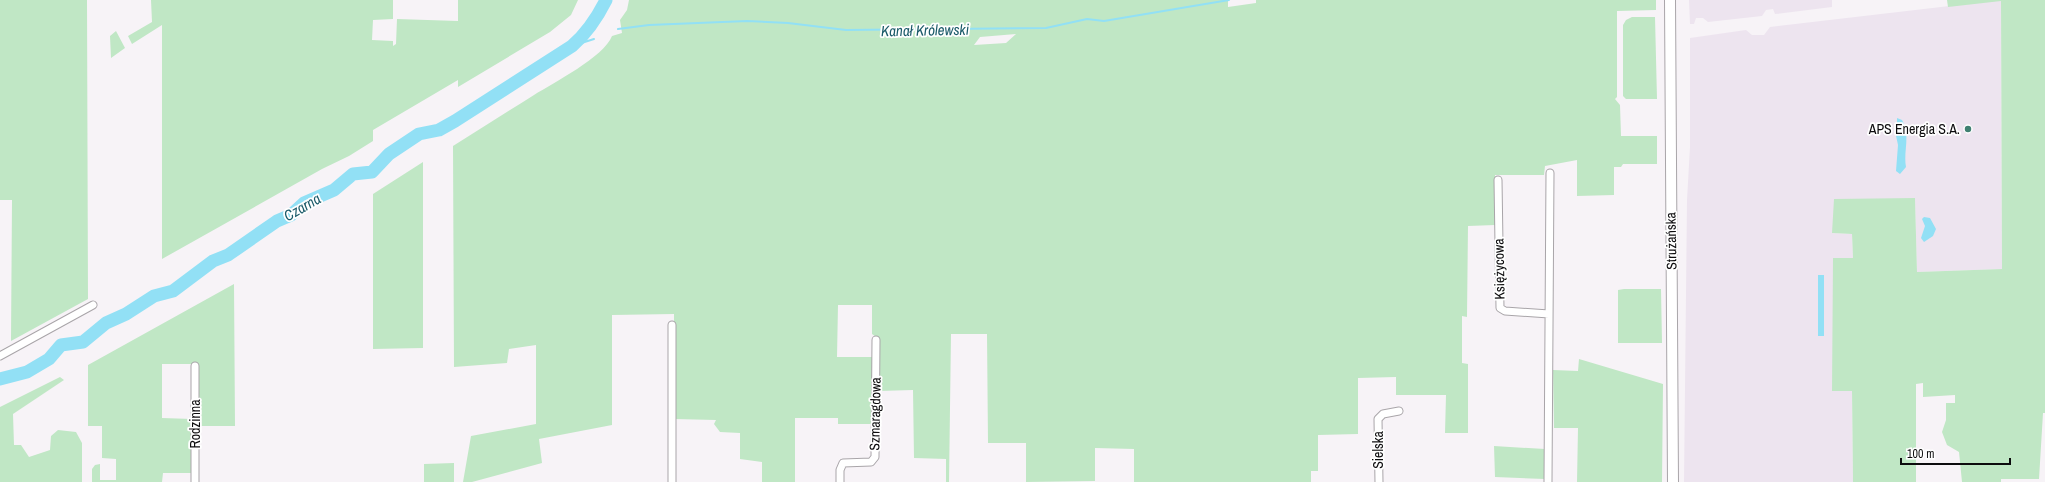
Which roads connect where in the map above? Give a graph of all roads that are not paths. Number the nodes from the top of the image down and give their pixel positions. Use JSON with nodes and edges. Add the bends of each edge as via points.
{"nodes":[{"id":1,"x":1670,"y":0,"type":"edge"},
{"id":2,"x":1550,"y":174,"type":"dead end"},
{"id":3,"x":1498,"y":180,"type":"dead end"},
{"id":4,"x":93,"y":305,"type":"dead end"},
{"id":5,"x":1549,"y":314,"type":"junction"},
{"id":6,"x":672,"y":325,"type":"dead end"},
{"id":7,"x":876,"y":340,"type":"dead end"},
{"id":8,"x":0,"y":356,"type":"edge"},
{"id":9,"x":195,"y":366,"type":"dead end"},
{"id":10,"x":1399,"y":411,"type":"dead end"},
{"id":11,"x":195,"y":482,"type":"edge"},
{"id":12,"x":672,"y":482,"type":"edge"},
{"id":13,"x":840,"y":482,"type":"edge"},
{"id":14,"x":1378,"y":482,"type":"edge"},
{"id":15,"x":1548,"y":482,"type":"edge"},
{"id":16,"x":1673,"y":482,"type":"edge"}],
"edges":[{"from":1,"to":16,"type":"main road","name":"Strużańska"},
{"from":2,"to":5,"type":"street"},
{"from":3,"to":5,"type":"street","name":"Księżycowa","via":[[1500,308],[1505,311]]},
{"from":4,"to":8,"type":"street"},
{"from":5,"to":15,"type":"street"},
{"from":6,"to":12,"type":"street"},
{"from":7,"to":13,"type":"street","name":"Szmaragdowa","via":[[875,457],[871,462],[843,463]]},
{"from":9,"to":11,"type":"street","name":"Rodzinna"},
{"from":10,"to":14,"type":"street","name":"Sielska","via":[[1383,414],[1378,419]]}]}
